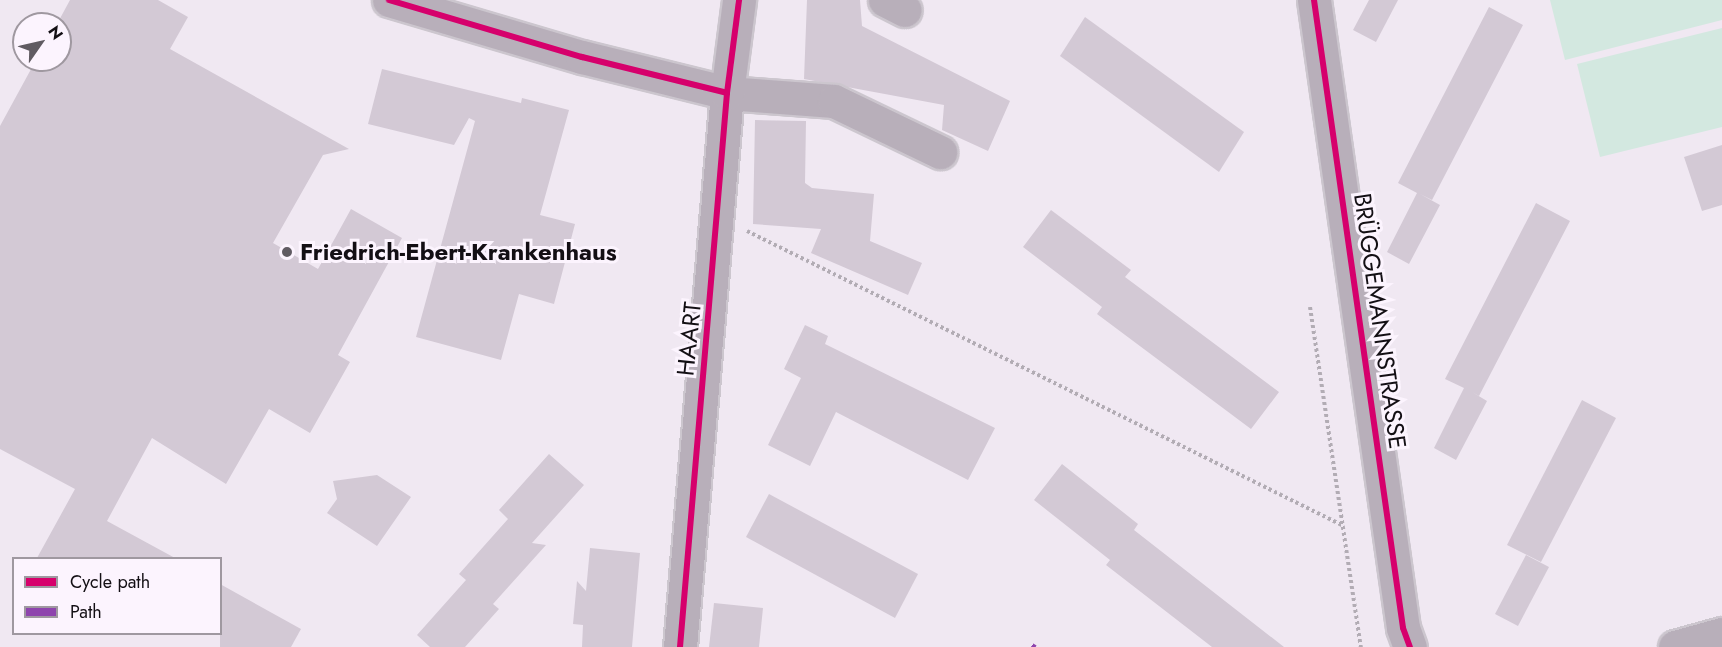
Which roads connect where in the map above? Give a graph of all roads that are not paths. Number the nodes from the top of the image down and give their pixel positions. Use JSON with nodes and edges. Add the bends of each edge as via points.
{"nodes":[{"id":1,"x":389,"y":0,"type":"edge"},
{"id":2,"x":740,"y":0,"type":"edge"},
{"id":3,"x":1314,"y":0,"type":"edge"},
{"id":4,"x":727,"y":93,"type":"junction"},
{"id":5,"x":940,"y":152,"type":"dead end"},
{"id":6,"x":680,"y":647,"type":"edge"},
{"id":7,"x":1410,"y":647,"type":"edge"}],
"edges":[{"from":1,"to":4,"type":"street","via":[[582,57]]},
{"from":2,"to":4,"type":"street","name":"HAART"},
{"from":3,"to":7,"type":"street","name":"BRÜGGEMANNSTRASSE","via":[[1403,628]]},
{"from":4,"to":5,"type":"street","via":[[834,101]]},
{"from":4,"to":6,"type":"street","name":"HAART"}]}
